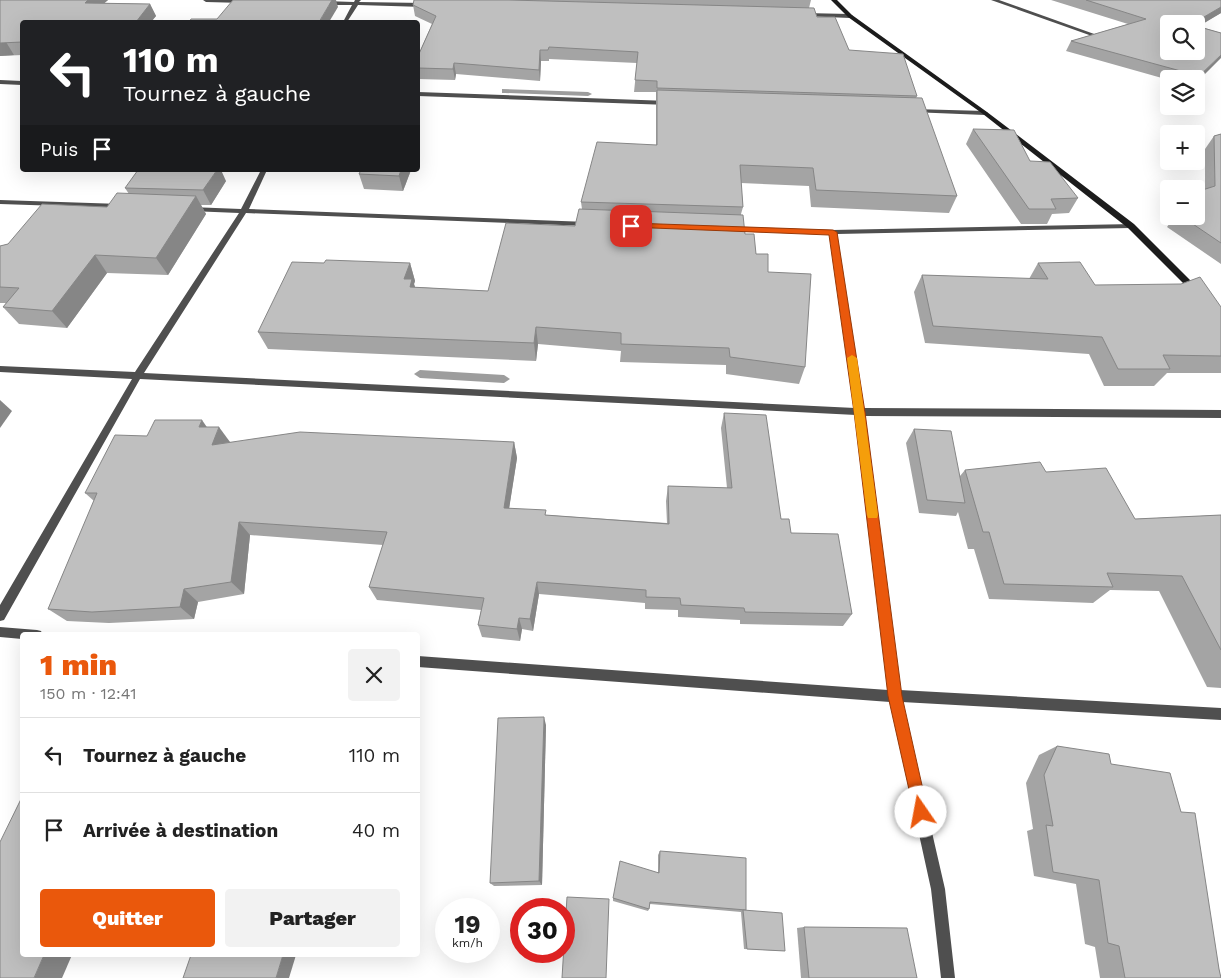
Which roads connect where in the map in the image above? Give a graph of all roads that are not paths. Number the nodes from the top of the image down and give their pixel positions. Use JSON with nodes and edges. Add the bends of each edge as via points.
{"nodes":[{"id":1,"x":206,"y":0,"type":"edge"},
{"id":2,"x":834,"y":0,"type":"edge"},
{"id":3,"x":994,"y":0,"type":"edge"},
{"id":4,"x":246,"y":1,"type":"edge"},
{"id":5,"x":316,"y":2,"type":"edge"},
{"id":6,"x":357,"y":2,"type":"edge"},
{"id":7,"x":435,"y":5,"type":"edge"},
{"id":8,"x":801,"y":15,"type":"edge"},
{"id":9,"x":850,"y":16,"type":"junction"},
{"id":10,"x":346,"y":20,"type":"edge"},
{"id":11,"x":1094,"y":35,"type":"edge"},
{"id":12,"x":0,"y":82,"type":"edge"},
{"id":13,"x":20,"y":83,"type":"edge"},
{"id":14,"x":420,"y":94,"type":"edge"},
{"id":15,"x":676,"y":104,"type":"edge"},
{"id":16,"x":905,"y":111,"type":"edge"},
{"id":17,"x":984,"y":113,"type":"junction"},
{"id":18,"x":263,"y":172,"type":"edge"},
{"id":19,"x":0,"y":202,"type":"edge"},
{"id":20,"x":127,"y":206,"type":"edge"},
{"id":21,"x":185,"y":209,"type":"edge"},
{"id":22,"x":244,"y":211,"type":"junction"},
{"id":23,"x":600,"y":224,"type":"edge"},
{"id":24,"x":1131,"y":226,"type":"junction"},
{"id":25,"x":728,"y":229,"type":"edge"},
{"id":26,"x":833,"y":232,"type":"junction"},
{"id":27,"x":1201,"y":296,"type":"edge"},
{"id":28,"x":0,"y":369,"type":"edge"},
{"id":29,"x":139,"y":374,"type":"junction"},
{"id":30,"x":860,"y":412,"type":"junction"},
{"id":31,"x":1221,"y":414,"type":"edge"},
{"id":32,"x":0,"y":616,"type":"edge"},
{"id":33,"x":0,"y":632,"type":"edge"},
{"id":34,"x":20,"y":634,"type":"edge"},
{"id":35,"x":420,"y":662,"type":"edge"},
{"id":36,"x":895,"y":696,"type":"junction"},
{"id":37,"x":1221,"y":714,"type":"edge"},
{"id":38,"x":948,"y":978,"type":"edge"}],
"edges":[{"from":1,"to":4,"type":"street"},
{"from":2,"to":9,"type":"main road"},
{"from":3,"to":11,"type":"street"},
{"from":5,"to":6,"type":"street"},
{"from":6,"to":7,"type":"street"},
{"from":6,"to":10,"type":"street"},
{"from":8,"to":9,"type":"street"},
{"from":9,"to":17,"type":"main road"},
{"from":12,"to":13,"type":"street"},
{"from":14,"to":15,"type":"street"},
{"from":16,"to":17,"type":"street"},
{"from":17,"to":24,"type":"main road"},
{"from":18,"to":22,"type":"street"},
{"from":19,"to":20,"type":"street"},
{"from":21,"to":22,"type":"street"},
{"from":22,"to":23,"type":"street"},
{"from":22,"to":29,"type":"street"},
{"from":24,"to":26,"type":"street"},
{"from":24,"to":27,"type":"main road"},
{"from":25,"to":26,"type":"street"},
{"from":26,"to":30,"type":"street"},
{"from":28,"to":29,"type":"street"},
{"from":29,"to":30,"type":"street"},
{"from":29,"to":32,"type":"street"},
{"from":30,"to":31,"type":"street"},
{"from":30,"to":36,"type":"street"},
{"from":33,"to":34,"type":"street"},
{"from":35,"to":36,"type":"street"},
{"from":36,"to":37,"type":"street"},
{"from":36,"to":38,"type":"street","via":[[938,889]]}]}
